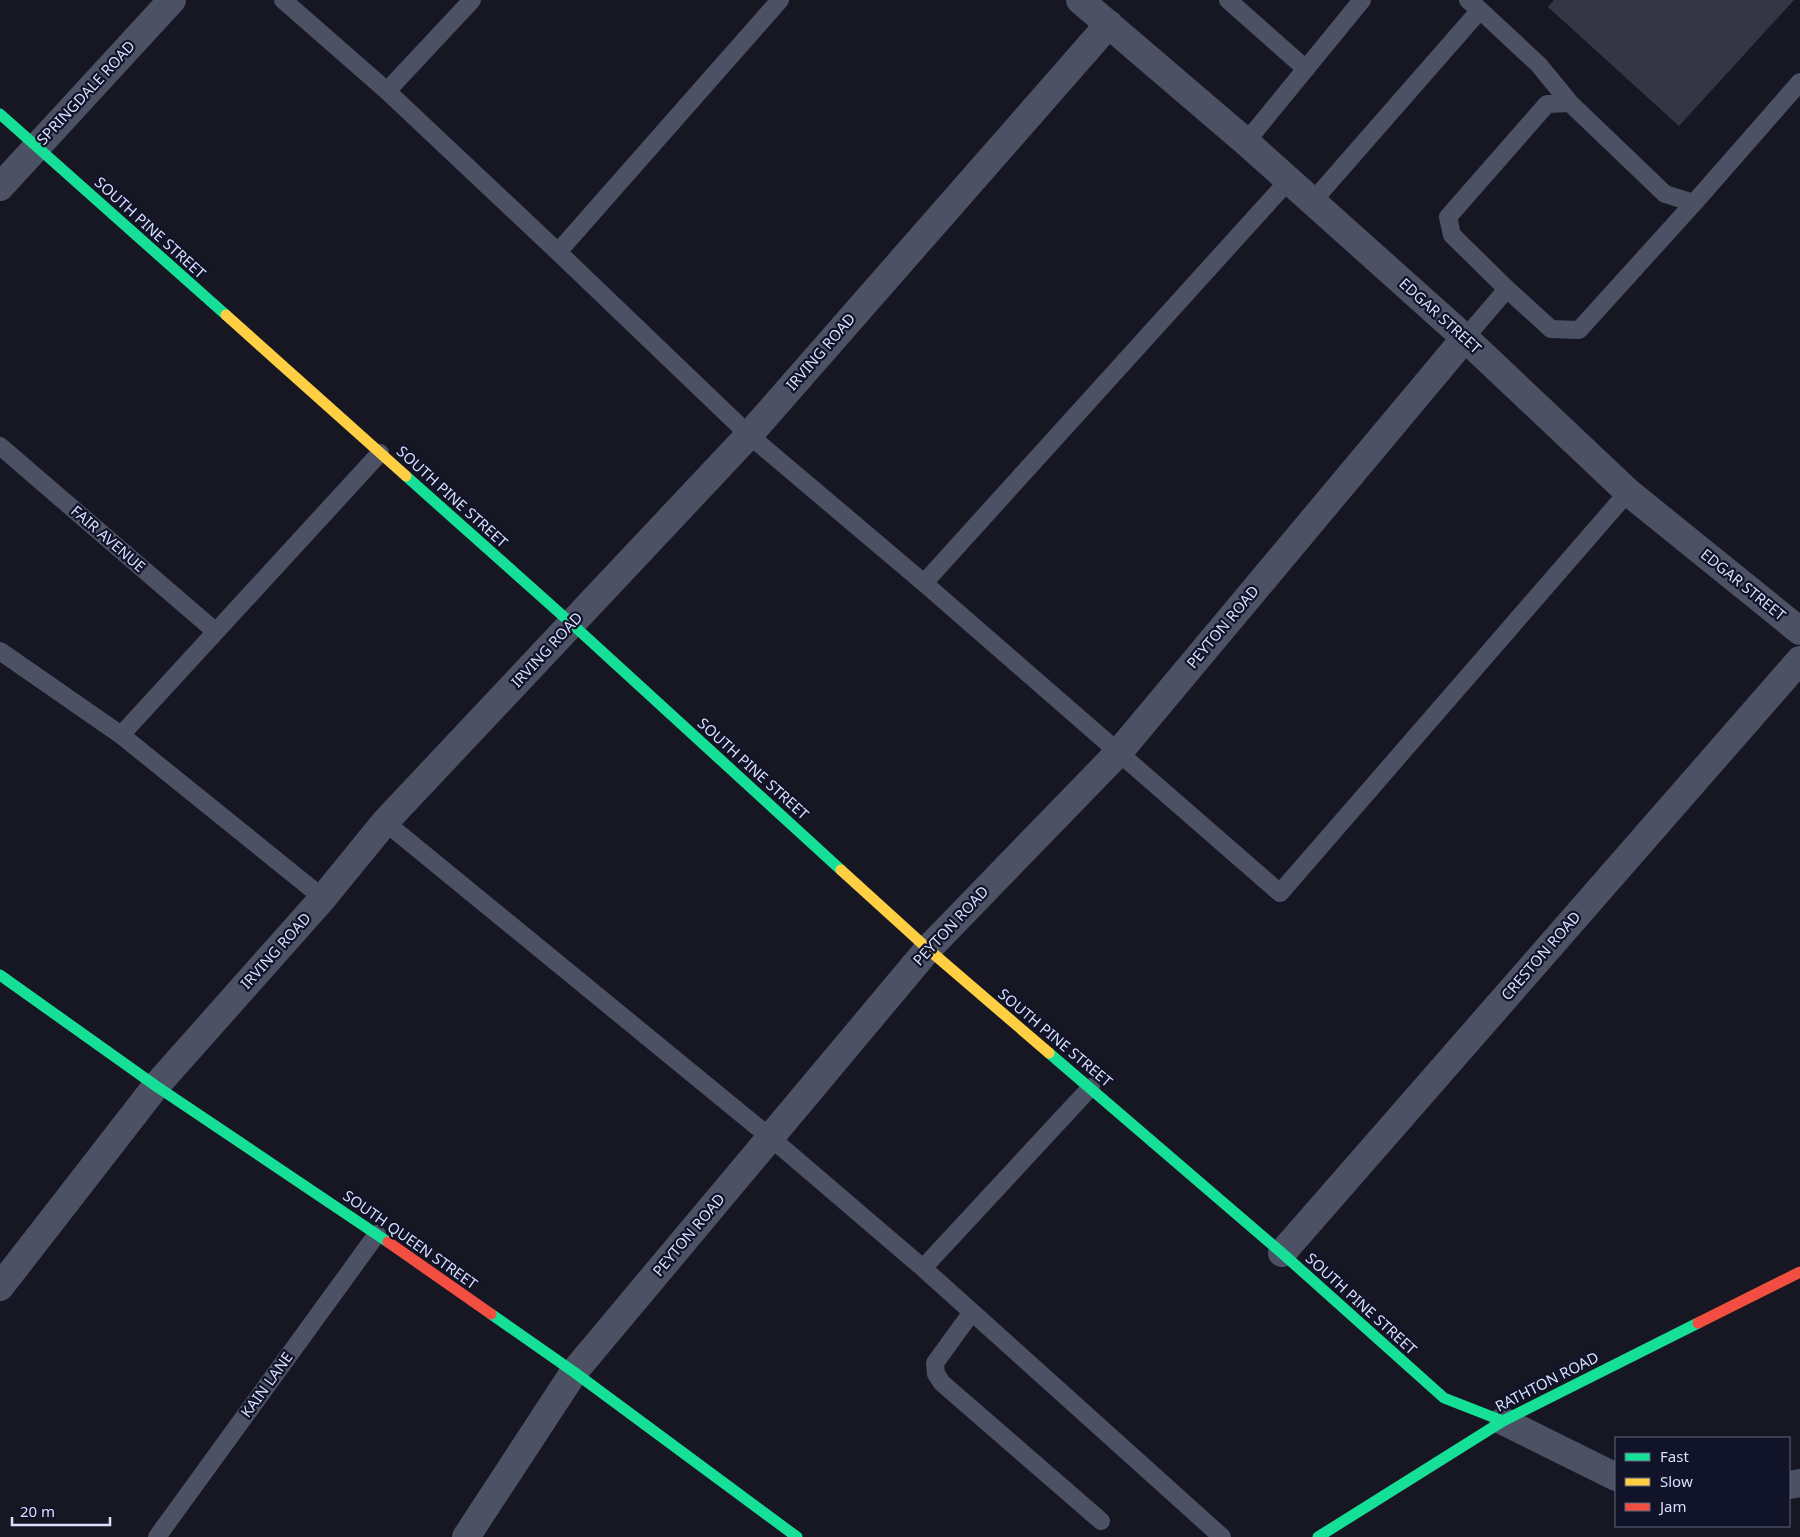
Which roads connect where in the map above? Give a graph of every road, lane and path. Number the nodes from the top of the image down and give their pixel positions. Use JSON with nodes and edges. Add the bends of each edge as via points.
{"nodes":[{"id":1,"x":172,"y":0,"type":"edge"},
{"id":2,"x":283,"y":0,"type":"edge"},
{"id":3,"x":472,"y":0,"type":"edge"},
{"id":4,"x":780,"y":0,"type":"edge"},
{"id":5,"x":1080,"y":0,"type":"edge"},
{"id":6,"x":1228,"y":0,"type":"edge"},
{"id":7,"x":1362,"y":0,"type":"edge"},
{"id":8,"x":1474,"y":5,"type":"edge"},
{"id":9,"x":1109,"y":24,"type":"junction"},
{"id":10,"x":1306,"y":69,"type":"junction"},
{"id":11,"x":1800,"y":82,"type":"edge"},
{"id":12,"x":387,"y":91,"type":"junction"},
{"id":13,"x":1570,"y":103,"type":"junction"},
{"id":14,"x":0,"y":114,"type":"edge"},
{"id":15,"x":1246,"y":142,"type":"junction"},
{"id":16,"x":36,"y":147,"type":"junction"},
{"id":17,"x":1288,"y":181,"type":"junction"},
{"id":18,"x":0,"y":187,"type":"edge"},
{"id":19,"x":1312,"y":202,"type":"junction"},
{"id":20,"x":1694,"y":203,"type":"junction"},
{"id":21,"x":558,"y":252,"type":"junction"},
{"id":22,"x":1507,"y":289,"type":"junction"},
{"id":23,"x":1465,"y":338,"type":"junction"},
{"id":24,"x":748,"y":435,"type":"junction"},
{"id":25,"x":0,"y":446,"type":"edge"},
{"id":26,"x":380,"y":453,"type":"junction"},
{"id":27,"x":1628,"y":492,"type":"junction"},
{"id":28,"x":924,"y":583,"type":"junction"},
{"id":29,"x":572,"y":624,"type":"junction"},
{"id":30,"x":215,"y":631,"type":"junction"},
{"id":31,"x":1800,"y":631,"type":"edge"},
{"id":32,"x":0,"y":651,"type":"edge"},
{"id":33,"x":1800,"y":660,"type":"edge"},
{"id":34,"x":121,"y":735,"type":"junction"},
{"id":35,"x":1119,"y":752,"type":"junction"},
{"id":36,"x":385,"y":822,"type":"junction"},
{"id":37,"x":323,"y":898,"type":"junction"},
{"id":38,"x":928,"y":949,"type":"junction"},
{"id":39,"x":0,"y":975,"type":"edge"},
{"id":40,"x":156,"y":1086,"type":"junction"},
{"id":41,"x":1091,"y":1088,"type":"junction"},
{"id":42,"x":770,"y":1138,"type":"junction"},
{"id":43,"x":377,"y":1234,"type":"junction"},
{"id":44,"x":1282,"y":1252,"type":"junction"},
{"id":45,"x":923,"y":1268,"type":"junction"},
{"id":46,"x":1800,"y":1272,"type":"edge"},
{"id":47,"x":0,"y":1287,"type":"edge"},
{"id":48,"x":972,"y":1312,"type":"junction"},
{"id":49,"x":574,"y":1372,"type":"junction"},
{"id":50,"x":1503,"y":1420,"type":"junction"},
{"id":51,"x":1615,"y":1476,"type":"edge"},
{"id":52,"x":1101,"y":1521,"type":"dead end"},
{"id":53,"x":157,"y":1537,"type":"edge"},
{"id":54,"x":466,"y":1537,"type":"edge"},
{"id":55,"x":797,"y":1537,"type":"edge"},
{"id":56,"x":1222,"y":1537,"type":"edge"},
{"id":57,"x":1318,"y":1537,"type":"edge"}],
"edges":[{"from":1,"to":16,"type":"street","name":"SPRINGDALE ROAD"},
{"from":2,"to":12,"type":"lane"},
{"from":3,"to":12,"type":"lane"},
{"from":4,"to":21,"type":"lane"},
{"from":5,"to":9,"type":"street","name":"EDGAR STREET"},
{"from":6,"to":10,"type":"lane"},
{"from":7,"to":10,"type":"lane"},
{"from":8,"to":13,"type":"lane","via":[[1539,65]]},
{"from":8,"to":19,"type":"lane"},
{"from":9,"to":15,"type":"street","name":"EDGAR STREET"},
{"from":9,"to":24,"type":"street","name":"IRVING ROAD"},
{"from":10,"to":15,"type":"lane"},
{"from":11,"to":20,"type":"lane"},
{"from":12,"to":21,"type":"lane"},
{"from":13,"to":20,"type":"lane","via":[[1665,194]]},
{"from":13,"to":22,"type":"lane","via":[[1547,104],[1448,217],[1452,235]]},
{"from":14,"to":16,"type":"street","name":"SOUTH PINE STREET"},
{"from":15,"to":17,"type":"street","name":"EDGAR STREET"},
{"from":16,"to":18,"type":"street","name":"SPRINGDALE ROAD"},
{"from":16,"to":26,"type":"street","name":"SOUTH PINE STREET"},
{"from":17,"to":19,"type":"street","name":"EDGAR STREET"},
{"from":17,"to":28,"type":"lane"},
{"from":19,"to":23,"type":"street","name":"EDGAR STREET"},
{"from":20,"to":22,"type":"lane","via":[[1579,330],[1552,329]]},
{"from":21,"to":24,"type":"lane"},
{"from":22,"to":23,"type":"lane"},
{"from":23,"to":27,"type":"street","name":"EDGAR STREET"},
{"from":23,"to":35,"type":"street","name":"PEYTON ROAD"},
{"from":24,"to":28,"type":"lane"},
{"from":24,"to":29,"type":"street","name":"IRVING ROAD"},
{"from":25,"to":30,"type":"lane","name":"FAIR AVENUE"},
{"from":26,"to":29,"type":"street","name":"SOUTH PINE STREET"},
{"from":26,"to":30,"type":"lane"},
{"from":27,"to":31,"type":"street","name":"EDGAR STREET"},
{"from":27,"to":35,"type":"lane","via":[[1280,894]]},
{"from":28,"to":35,"type":"lane"},
{"from":29,"to":36,"type":"street","name":"IRVING ROAD"},
{"from":29,"to":38,"type":"street","name":"SOUTH PINE STREET"},
{"from":30,"to":34,"type":"lane"},
{"from":32,"to":34,"type":"lane"},
{"from":33,"to":44,"type":"street","name":"CRESTON ROAD"},
{"from":34,"to":37,"type":"lane"},
{"from":35,"to":38,"type":"street","name":"PEYTON ROAD"},
{"from":36,"to":37,"type":"street","name":"IRVING ROAD"},
{"from":36,"to":42,"type":"lane"},
{"from":37,"to":40,"type":"street","name":"IRVING ROAD"},
{"from":38,"to":41,"type":"street","name":"SOUTH PINE STREET"},
{"from":38,"to":42,"type":"street","name":"PEYTON ROAD"},
{"from":39,"to":40,"type":"street","name":"SOUTH QUEEN STREET"},
{"from":40,"to":43,"type":"street","name":"SOUTH QUEEN STREET"},
{"from":40,"to":47,"type":"street","name":"IRVING ROAD"},
{"from":41,"to":44,"type":"street","name":"SOUTH PINE STREET"},
{"from":41,"to":45,"type":"lane"},
{"from":42,"to":45,"type":"lane"},
{"from":42,"to":49,"type":"street","name":"PEYTON ROAD"},
{"from":43,"to":49,"type":"street","name":"SOUTH QUEEN STREET"},
{"from":43,"to":53,"type":"lane","name":"KAIN LANE"},
{"from":44,"to":50,"type":"street","name":"SOUTH PINE STREET","via":[[1444,1398]]},
{"from":45,"to":48,"type":"lane"},
{"from":46,"to":50,"type":"street","name":"RATHTON ROAD"},
{"from":48,"to":52,"type":"lane","via":[[935,1363],[936,1374],[942,1384]]},
{"from":48,"to":56,"type":"lane"},
{"from":49,"to":54,"type":"street","name":"PEYTON ROAD"},
{"from":49,"to":55,"type":"street","name":"SOUTH QUEEN STREET"},
{"from":50,"to":51,"type":"street"},
{"from":50,"to":57,"type":"street","name":"RATHTON ROAD"}]}
